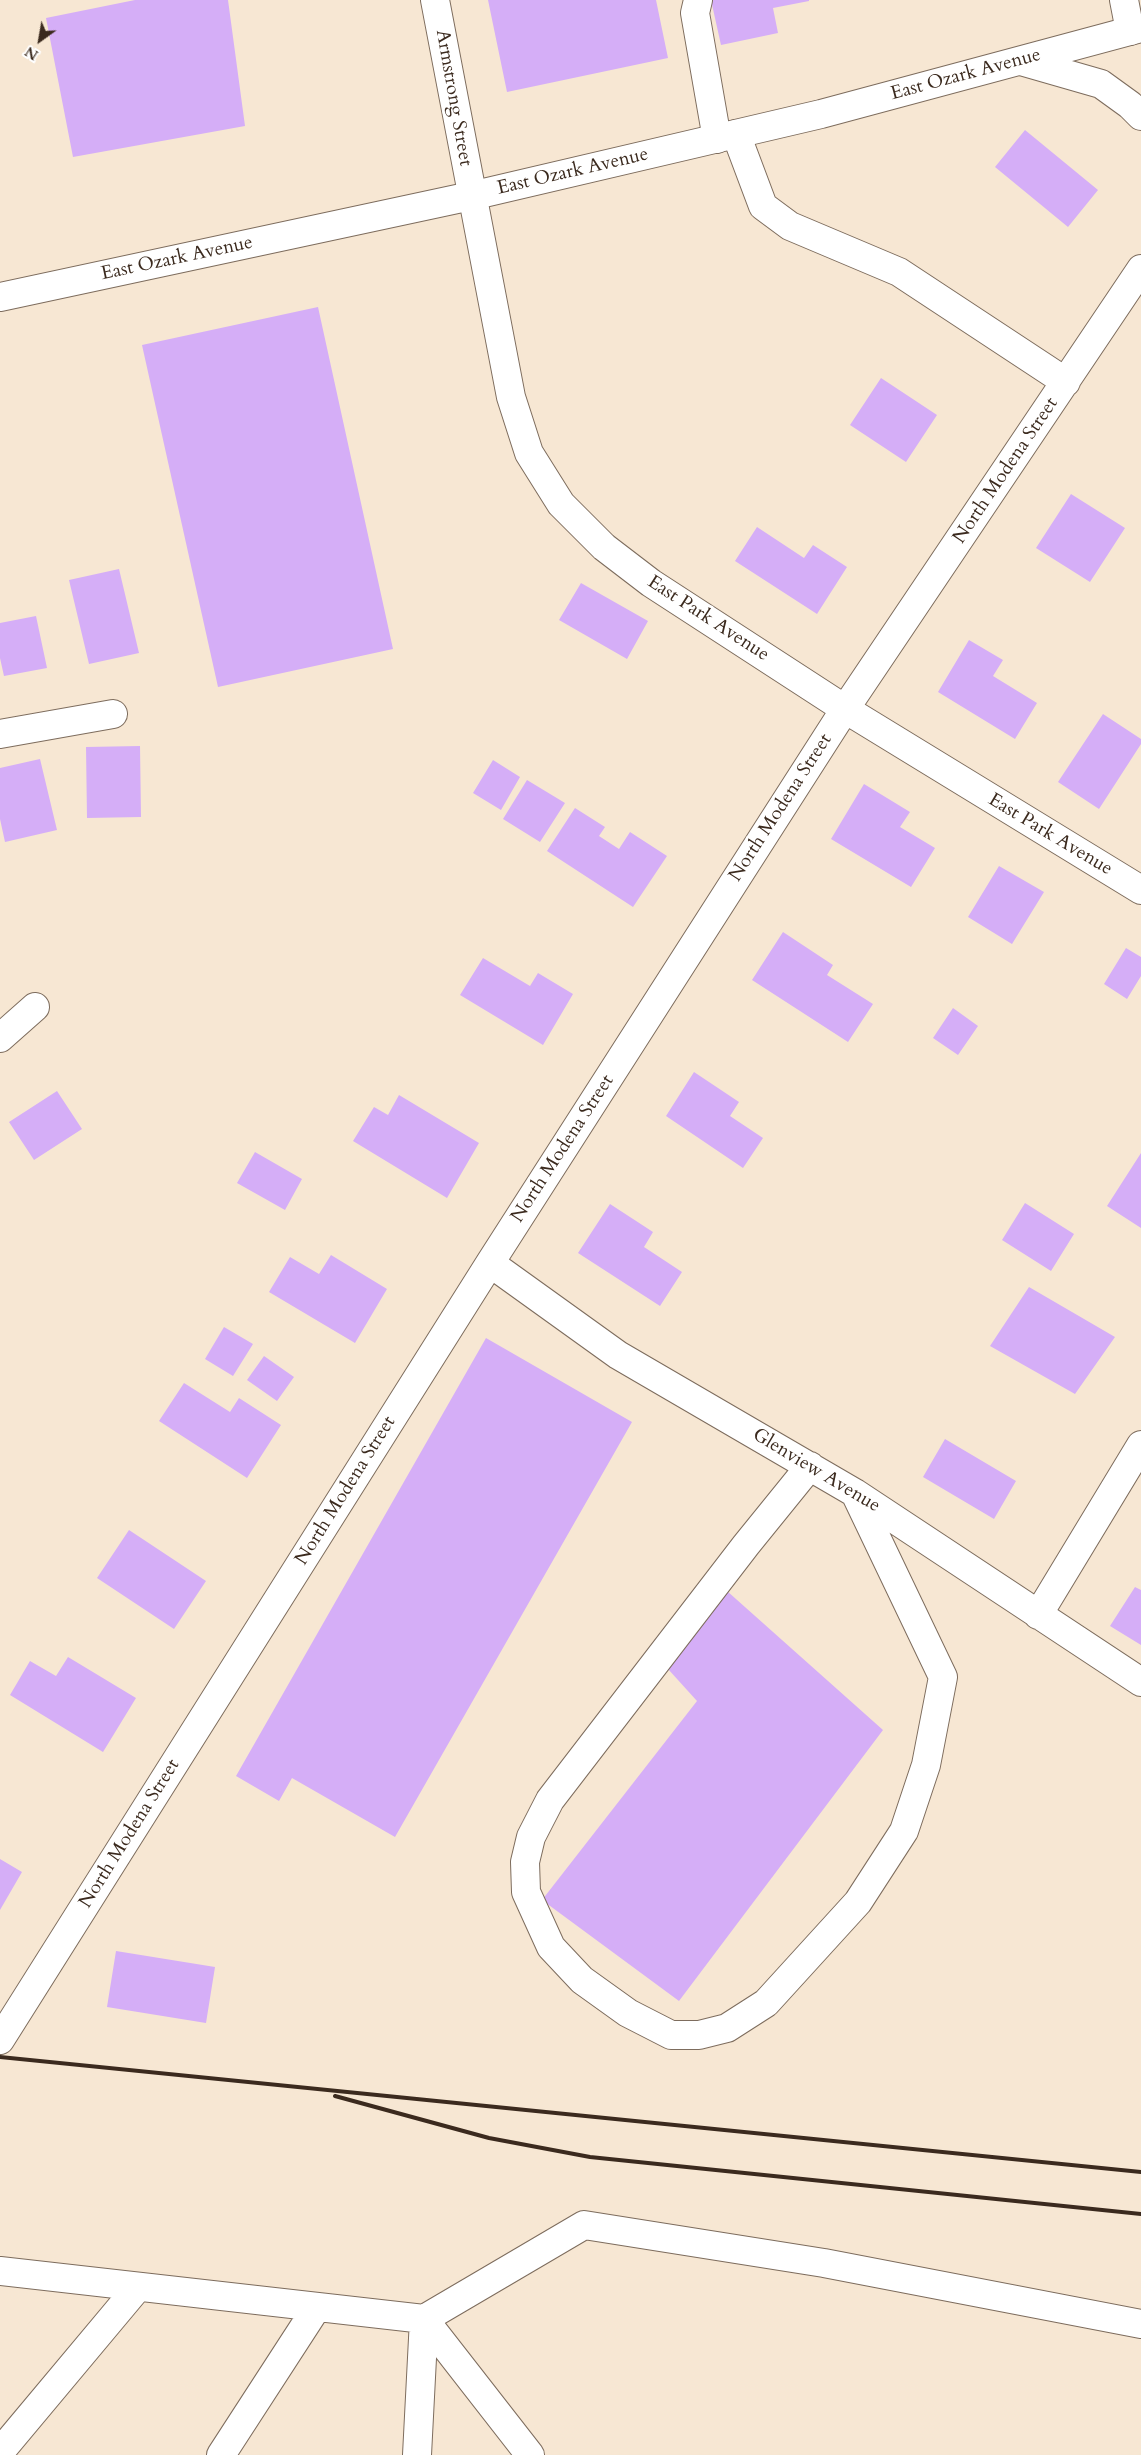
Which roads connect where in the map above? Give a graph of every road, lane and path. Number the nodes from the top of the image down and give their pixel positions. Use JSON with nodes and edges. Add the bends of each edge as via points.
{"nodes":[{"id":1,"x":435,"y":0,"type":"edge"},
{"id":2,"x":698,"y":0,"type":"edge"},
{"id":3,"x":1124,"y":0,"type":"edge"},
{"id":4,"x":1136,"y":29,"type":"edge"},
{"id":5,"x":1021,"y":61,"type":"junction"},
{"id":6,"x":1141,"y":116,"type":"edge"},
{"id":7,"x":726,"y":136,"type":"junction"},
{"id":8,"x":471,"y":196,"type":"junction"},
{"id":9,"x":1141,"y":269,"type":"edge"},
{"id":10,"x":0,"y":297,"type":"edge"},
{"id":11,"x":1066,"y":382,"type":"junction"},
{"id":12,"x":845,"y":709,"type":"junction"},
{"id":13,"x":113,"y":714,"type":"dead end"},
{"id":14,"x":0,"y":734,"type":"edge"},
{"id":15,"x":1141,"y":890,"type":"edge"},
{"id":16,"x":36,"y":1007,"type":"dead end"},
{"id":17,"x":0,"y":1038,"type":"edge"},
{"id":18,"x":490,"y":1262,"type":"junction"},
{"id":19,"x":1141,"y":1445,"type":"edge"},
{"id":20,"x":810,"y":1466,"type":"junction"},
{"id":21,"x":854,"y":1493,"type":"junction"},
{"id":22,"x":1038,"y":1615,"type":"junction"},
{"id":23,"x":1141,"y":1682,"type":"edge"},
{"id":24,"x":0,"y":2040,"type":"edge"},
{"id":25,"x":0,"y":2271,"type":"edge"},
{"id":26,"x":138,"y":2287,"type":"junction"},
{"id":27,"x":317,"y":2307,"type":"junction"},
{"id":28,"x":424,"y":2319,"type":"junction"},
{"id":29,"x":1141,"y":2324,"type":"edge"},
{"id":30,"x":0,"y":2452,"type":"edge"},
{"id":31,"x":221,"y":2455,"type":"edge"},
{"id":32,"x":417,"y":2455,"type":"edge"},
{"id":33,"x":530,"y":2455,"type":"edge"}],
"edges":[{"from":1,"to":8,"type":"street","name":"Armstrong Street"},
{"from":2,"to":7,"type":"street","via":[[695,14]]},
{"from":3,"to":4,"type":"street"},
{"from":4,"to":5,"type":"street","name":"East Ozark Avenue"},
{"from":5,"to":6,"type":"street","via":[[1100,84]]},
{"from":5,"to":7,"type":"street","name":"East Ozark Avenue"},
{"from":7,"to":8,"type":"street","name":"East Ozark Avenue"},
{"from":7,"to":11,"type":"street","via":[[763,206],[790,226],[899,272]]},
{"from":8,"to":10,"type":"street","name":"East Ozark Avenue"},
{"from":8,"to":12,"type":"street","name":"East Park Avenue","via":[[511,397],[529,453],[561,504],[604,547],[651,583]]},
{"from":9,"to":11,"type":"street","name":"North Modena Street"},
{"from":11,"to":12,"type":"street","name":"North Modena Street"},
{"from":12,"to":15,"type":"street","name":"East Park Avenue"},
{"from":12,"to":18,"type":"street","name":"North Modena Street"},
{"from":13,"to":14,"type":"street"},
{"from":16,"to":17,"type":"street"},
{"from":18,"to":20,"type":"street","name":"Glenview Avenue","via":[[618,1355]]},
{"from":18,"to":24,"type":"street","name":"North Modena Street"},
{"from":19,"to":22,"type":"street"},
{"from":20,"to":21,"type":"street","name":"Glenview Avenue"},
{"from":20,"to":21,"type":"street","via":[[550,1800],[531,1837],[525,1862],[526,1892],[551,1948],[582,1980],[628,2014],[671,2035],[699,2035],[727,2028],[766,2003],[858,1902],[904,1831],[926,1765],[943,1677]]},
{"from":21,"to":22,"type":"street","name":"Glenview Avenue"},
{"from":22,"to":23,"type":"street","name":"Glenview Avenue"},
{"from":25,"to":26,"type":"street"},
{"from":26,"to":27,"type":"street"},
{"from":26,"to":30,"type":"street"},
{"from":27,"to":28,"type":"street"},
{"from":27,"to":31,"type":"street"},
{"from":28,"to":29,"type":"street","via":[[584,2225],[824,2262]]},
{"from":28,"to":32,"type":"street"},
{"from":28,"to":33,"type":"street"}]}
